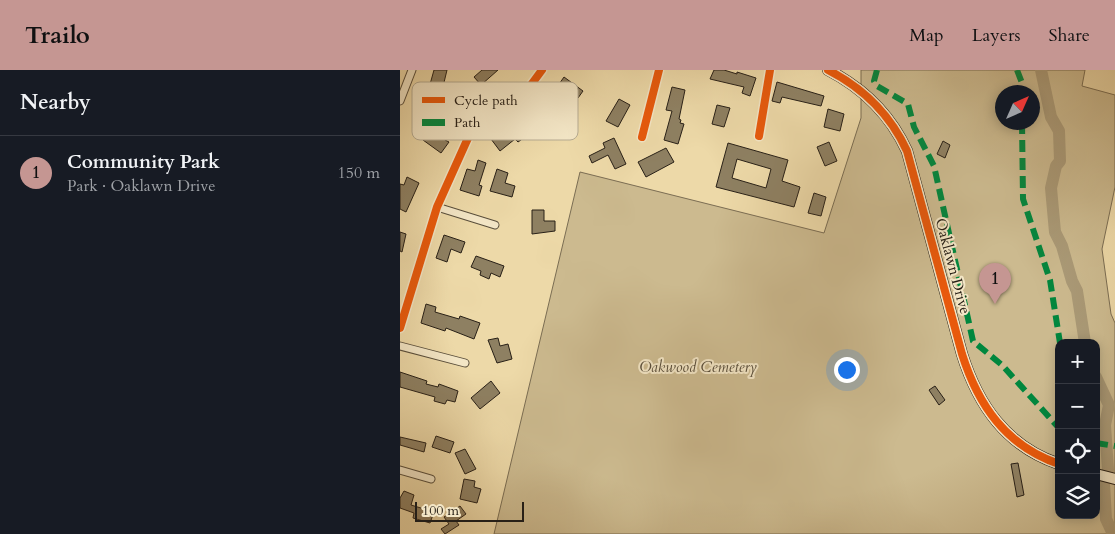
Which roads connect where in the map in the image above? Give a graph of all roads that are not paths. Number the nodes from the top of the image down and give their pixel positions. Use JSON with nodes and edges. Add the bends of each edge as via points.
{"nodes":[{"id":1,"x":412,"y":70,"type":"edge"},
{"id":2,"x":542,"y":70,"type":"edge"},
{"id":3,"x":659,"y":70,"type":"edge"},
{"id":4,"x":770,"y":70,"type":"edge"},
{"id":5,"x":828,"y":70,"type":"edge"},
{"id":6,"x":533,"y":82,"type":"edge"},
{"id":7,"x":400,"y":101,"type":"edge"},
{"id":8,"x":759,"y":136,"type":"dead end"},
{"id":9,"x":642,"y":137,"type":"dead end"},
{"id":10,"x":468,"y":140,"type":"edge"},
{"id":11,"x":437,"y":207,"type":"junction"},
{"id":12,"x":495,"y":225,"type":"dead end"},
{"id":13,"x":400,"y":328,"type":"edge"},
{"id":14,"x":400,"y":346,"type":"edge"},
{"id":15,"x":465,"y":363,"type":"dead end"},
{"id":16,"x":1055,"y":462,"type":"edge"},
{"id":17,"x":400,"y":470,"type":"edge"},
{"id":18,"x":1100,"y":475,"type":"edge"},
{"id":19,"x":431,"y":478,"type":"dead end"},
{"id":20,"x":1115,"y":479,"type":"edge"}],
"edges":[{"from":1,"to":7,"type":"street"},
{"from":2,"to":6,"type":"street"},
{"from":3,"to":9,"type":"street"},
{"from":4,"to":8,"type":"street"},
{"from":5,"to":16,"type":"street","name":"Oaklawn Drive","via":[[848,81],[876,104],[907,151],[962,354],[985,407],[1012,438],[1028,450]]},
{"from":10,"to":11,"type":"street"},
{"from":11,"to":12,"type":"street"},
{"from":11,"to":13,"type":"street"},
{"from":14,"to":15,"type":"street"},
{"from":17,"to":19,"type":"street"},
{"from":18,"to":20,"type":"street"}]}
